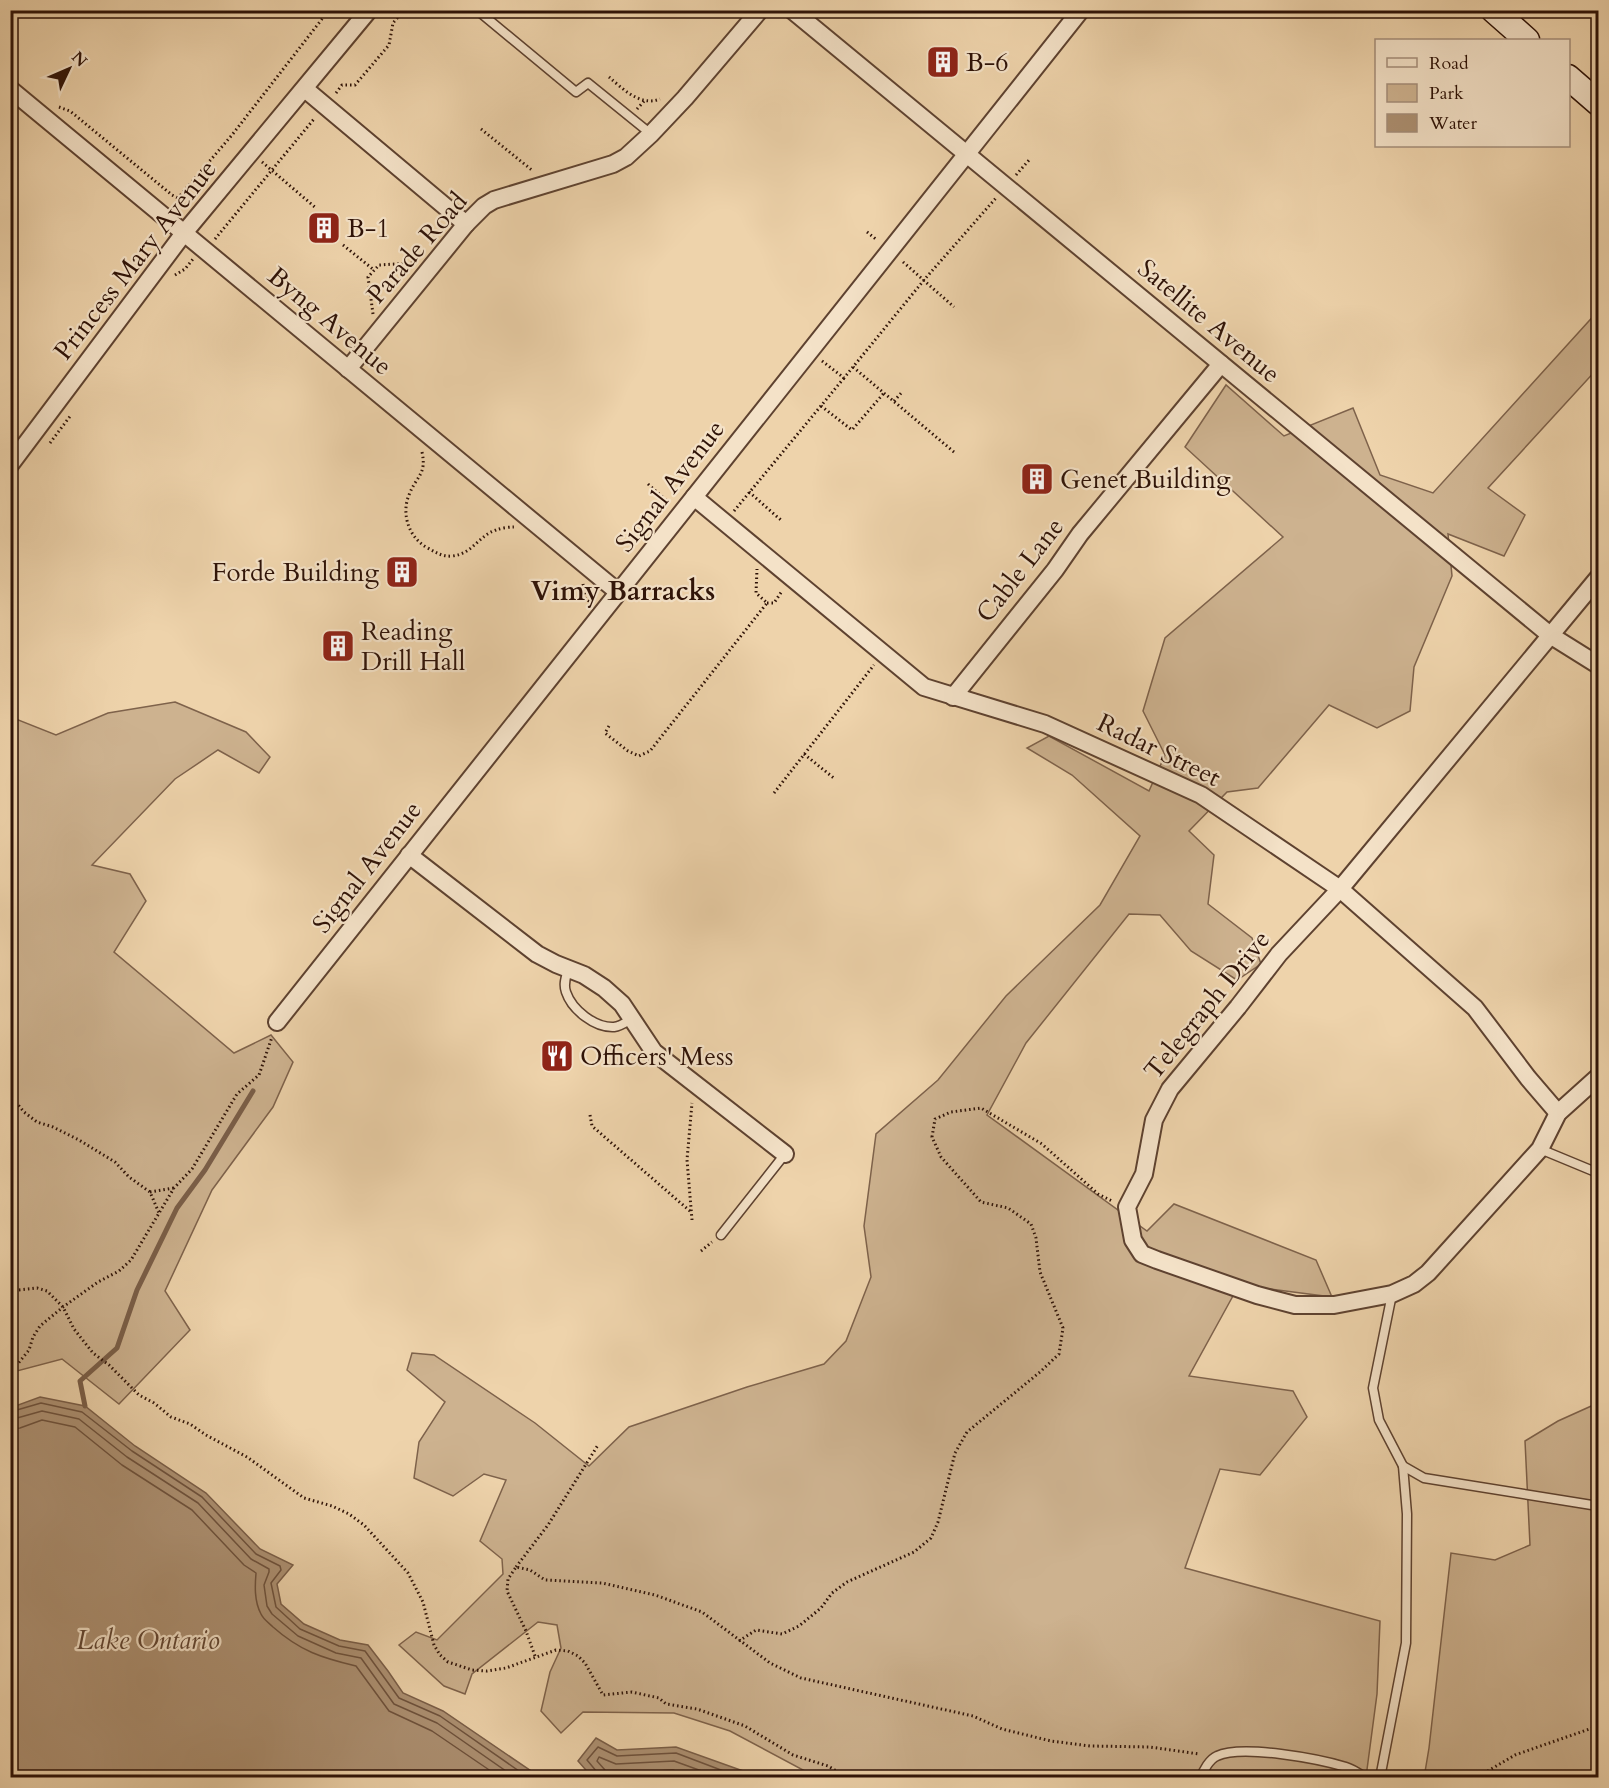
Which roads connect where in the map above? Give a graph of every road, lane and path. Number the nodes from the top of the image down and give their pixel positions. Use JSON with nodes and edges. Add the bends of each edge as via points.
{"nodes":[{"id":1,"x":329,"y":10,"type":"edge"},
{"id":2,"x":369,"y":10,"type":"edge"},
{"id":3,"x":404,"y":10,"type":"edge"},
{"id":4,"x":477,"y":10,"type":"edge"},
{"id":5,"x":760,"y":10,"type":"edge"},
{"id":6,"x":792,"y":10,"type":"edge"},
{"id":7,"x":1081,"y":10,"type":"edge"},
{"id":8,"x":1493,"y":10,"type":"edge"},
{"id":9,"x":1526,"y":39,"type":"edge"},
{"id":10,"x":609,"y":77,"type":"dead end"},
{"id":11,"x":1570,"y":77,"type":"edge"},
{"id":12,"x":10,"y":89,"type":"edge"},
{"id":13,"x":305,"y":89,"type":"junction"},
{"id":14,"x":666,"y":96,"type":"dead end"},
{"id":15,"x":332,"y":97,"type":"dead end"},
{"id":16,"x":646,"y":99,"type":"junction"},
{"id":17,"x":1599,"y":103,"type":"edge"},
{"id":18,"x":54,"y":108,"type":"dead end"},
{"id":19,"x":317,"y":116,"type":"dead end"},
{"id":20,"x":630,"y":117,"type":"junction"},
{"id":21,"x":480,"y":129,"type":"dead end"},
{"id":22,"x":651,"y":134,"type":"junction"},
{"id":23,"x":251,"y":153,"type":"junction"},
{"id":24,"x":966,"y":154,"type":"junction"},
{"id":25,"x":1030,"y":159,"type":"dead end"},
{"id":26,"x":272,"y":170,"type":"junction"},
{"id":27,"x":530,"y":176,"type":"dead end"},
{"id":28,"x":1006,"y":187,"type":"junction"},
{"id":29,"x":178,"y":198,"type":"junction"},
{"id":30,"x":316,"y":208,"type":"dead end"},
{"id":31,"x":197,"y":217,"type":"junction"},
{"id":32,"x":466,"y":224,"type":"junction"},
{"id":33,"x":867,"y":232,"type":"dead end"},
{"id":34,"x":184,"y":233,"type":"junction"},
{"id":35,"x":210,"y":244,"type":"junction"},
{"id":36,"x":343,"y":245,"type":"dead end"},
{"id":37,"x":890,"y":251,"type":"junction"},
{"id":38,"x":413,"y":263,"type":"dead end"},
{"id":39,"x":374,"y":270,"type":"junction"},
{"id":40,"x":924,"y":280,"type":"junction"},
{"id":41,"x":168,"y":283,"type":"dead end"},
{"id":42,"x":954,"y":307,"type":"dead end"},
{"id":43,"x":374,"y":323,"type":"dead end"},
{"id":44,"x":810,"y":351,"type":"junction"},
{"id":45,"x":1221,"y":364,"type":"junction"},
{"id":46,"x":853,"y":367,"type":"junction"},
{"id":47,"x":348,"y":369,"type":"junction"},
{"id":48,"x":844,"y":378,"type":"junction"},
{"id":49,"x":903,"y":391,"type":"dead end"},
{"id":50,"x":884,"y":393,"type":"junction"},
{"id":51,"x":894,"y":401,"type":"junction"},
{"id":52,"x":821,"y":406,"type":"junction"},
{"id":53,"x":74,"y":411,"type":"dead end"},
{"id":54,"x":47,"y":446,"type":"dead end"},
{"id":55,"x":954,"y":452,"type":"dead end"},
{"id":56,"x":10,"y":465,"type":"edge"},
{"id":57,"x":648,"y":484,"type":"dead end"},
{"id":58,"x":749,"y":492,"type":"junction"},
{"id":59,"x":694,"y":496,"type":"junction"},
{"id":60,"x":733,"y":512,"type":"dead end"},
{"id":61,"x":681,"y":513,"type":"junction"},
{"id":62,"x":782,"y":521,"type":"dead end"},
{"id":63,"x":764,"y":570,"type":"dead end"},
{"id":64,"x":1599,"y":578,"type":"edge"},
{"id":65,"x":785,"y":587,"type":"dead end"},
{"id":66,"x":618,"y":592,"type":"junction"},
{"id":67,"x":767,"y":603,"type":"junction"},
{"id":68,"x":1550,"y":635,"type":"junction"},
{"id":69,"x":877,"y":662,"type":"dead end"},
{"id":70,"x":1599,"y":665,"type":"edge"},
{"id":71,"x":953,"y":697,"type":"junction"},
{"id":72,"x":609,"y":726,"type":"dead end"},
{"id":73,"x":804,"y":754,"type":"junction"},
{"id":74,"x":835,"y":780,"type":"dead end"},
{"id":75,"x":774,"y":793,"type":"dead end"},
{"id":76,"x":409,"y":855,"type":"junction"},
{"id":77,"x":1340,"y":889,"type":"junction"},
{"id":78,"x":568,"y":969,"type":"junction"},
{"id":79,"x":631,"y":1019,"type":"junction"},
{"id":80,"x":277,"y":1022,"type":"joint"},
{"id":81,"x":1599,"y":1077,"type":"edge"},
{"id":82,"x":694,"y":1083,"type":"junction"},
{"id":83,"x":10,"y":1095,"type":"edge"},
{"id":84,"x":1558,"y":1113,"type":"junction"},
{"id":85,"x":590,"y":1115,"type":"dead end"},
{"id":86,"x":1540,"y":1149,"type":"junction"},
{"id":87,"x":785,"y":1154,"type":"joint"},
{"id":88,"x":1599,"y":1173,"type":"edge"},
{"id":89,"x":174,"y":1188,"type":"junction"},
{"id":90,"x":150,"y":1192,"type":"junction"},
{"id":91,"x":1127,"y":1207,"type":"junction"},
{"id":92,"x":691,"y":1212,"type":"junction"},
{"id":93,"x":159,"y":1213,"type":"junction"},
{"id":94,"x":692,"y":1220,"type":"dead end"},
{"id":95,"x":720,"y":1235,"type":"dead end"},
{"id":96,"x":10,"y":1291,"type":"edge"},
{"id":97,"x":1392,"y":1294,"type":"junction"},
{"id":98,"x":63,"y":1307,"type":"junction"},
{"id":99,"x":16,"y":1366,"type":"dead end"},
{"id":100,"x":598,"y":1445,"type":"dead end"},
{"id":101,"x":1403,"y":1466,"type":"junction"},
{"id":102,"x":1599,"y":1506,"type":"edge"},
{"id":103,"x":516,"y":1567,"type":"junction"},
{"id":104,"x":739,"y":1641,"type":"junction"},
{"id":105,"x":535,"y":1656,"type":"junction"},
{"id":106,"x":1599,"y":1726,"type":"edge"},
{"id":107,"x":1216,"y":1756,"type":"junction"},
{"id":108,"x":848,"y":1778,"type":"edge"},
{"id":109,"x":1201,"y":1778,"type":"edge"},
{"id":110,"x":1366,"y":1778,"type":"edge"},
{"id":111,"x":1380,"y":1778,"type":"edge"},
{"id":112,"x":1476,"y":1778,"type":"edge"}],
"edges":[{"from":1,"to":29,"type":"path"},
{"from":2,"to":13,"type":"street","name":"Princess Mary Avenue"},
{"from":3,"to":15,"type":"path","via":[[393,22],[389,45],[355,86],[342,85]]},
{"from":4,"to":20,"type":"lane","via":[[576,92],[588,83]]},
{"from":5,"to":22,"type":"street","name":"Parade Road"},
{"from":6,"to":24,"type":"street","name":"Satellite Avenue"},
{"from":7,"to":24,"type":"street","name":"Signal Avenue"},
{"from":8,"to":9,"type":"main road"},
{"from":10,"to":16,"type":"path","via":[[630,96]]},
{"from":11,"to":17,"type":"main road"},
{"from":12,"to":34,"type":"street","name":"Byng Avenue"},
{"from":13,"to":23,"type":"street","name":"Princess Mary Avenue"},
{"from":13,"to":32,"type":"street"},
{"from":14,"to":16,"type":"path","via":[[656,101]]},
{"from":16,"to":20,"type":"path"},
{"from":18,"to":29,"type":"path","via":[[62,106],[70,111]]},
{"from":19,"to":26,"type":"path"},
{"from":20,"to":22,"type":"lane"},
{"from":21,"to":27,"type":"path","via":[[537,174]]},
{"from":22,"to":32,"type":"street","name":"Parade Road","via":[[613,164],[494,200]]},
{"from":23,"to":26,"type":"path"},
{"from":23,"to":31,"type":"street","name":"Princess Mary Avenue"},
{"from":24,"to":28,"type":"street","name":"Satellite Avenue"},
{"from":24,"to":37,"type":"street","name":"Signal Avenue"},
{"from":25,"to":28,"type":"path"},
{"from":26,"to":30,"type":"path"},
{"from":26,"to":35,"type":"path"},
{"from":28,"to":40,"type":"path"},
{"from":28,"to":45,"type":"street","name":"Satellite Avenue"},
{"from":29,"to":31,"type":"path"},
{"from":31,"to":34,"type":"street","name":"Princess Mary Avenue"},
{"from":31,"to":35,"type":"path"},
{"from":32,"to":47,"type":"street","name":"Parade Road"},
{"from":33,"to":37,"type":"path"},
{"from":34,"to":35,"type":"street","name":"Byng Avenue"},
{"from":34,"to":56,"type":"street","name":"Princess Mary Avenue"},
{"from":35,"to":41,"type":"path"},
{"from":35,"to":47,"type":"street","name":"Byng Avenue"},
{"from":36,"to":39,"type":"path"},
{"from":37,"to":40,"type":"path"},
{"from":37,"to":44,"type":"street","name":"Signal Avenue"},
{"from":38,"to":39,"type":"path","via":[[379,265]]},
{"from":39,"to":43,"type":"path","via":[[368,277]]},
{"from":40,"to":42,"type":"path"},
{"from":40,"to":46,"type":"path"},
{"from":44,"to":48,"type":"path"},
{"from":44,"to":59,"type":"street","name":"Signal Avenue"},
{"from":45,"to":68,"type":"street","name":"Satellite Avenue"},
{"from":45,"to":71,"type":"street","name":"Cable Lane","via":[[1080,534]]},
{"from":46,"to":48,"type":"path"},
{"from":46,"to":50,"type":"path"},
{"from":47,"to":66,"type":"street","name":"Byng Avenue"},
{"from":48,"to":52,"type":"path"},
{"from":49,"to":51,"type":"path"},
{"from":50,"to":51,"type":"path"},
{"from":50,"to":52,"type":"path","via":[[852,430]]},
{"from":51,"to":55,"type":"path"},
{"from":52,"to":58,"type":"path"},
{"from":53,"to":54,"type":"path"},
{"from":57,"to":61,"type":"path"},
{"from":58,"to":60,"type":"path"},
{"from":58,"to":62,"type":"path"},
{"from":59,"to":61,"type":"street","name":"Signal Avenue"},
{"from":59,"to":71,"type":"street","name":"Radar Street","via":[[924,687]]},
{"from":61,"to":66,"type":"street","name":"Signal Avenue"},
{"from":63,"to":67,"type":"path","via":[[757,565],[756,593]]},
{"from":64,"to":68,"type":"street","name":"Telegraph Drive"},
{"from":65,"to":67,"type":"path","via":[[774,603]]},
{"from":66,"to":76,"type":"street","name":"Signal Avenue"},
{"from":67,"to":72,"type":"path","via":[[650,752],[639,756],[628,751],[605,733]]},
{"from":68,"to":70,"type":"street","name":"Satellite Avenue"},
{"from":68,"to":77,"type":"street","name":"Telegraph Drive"},
{"from":69,"to":73,"type":"path"},
{"from":71,"to":77,"type":"street","name":"Radar Street","via":[[1045,724],[1202,795]]},
{"from":73,"to":74,"type":"path"},
{"from":73,"to":75,"type":"path"},
{"from":76,"to":78,"type":"street","via":[[537,954]]},
{"from":76,"to":80,"type":"street","name":"Signal Avenue"},
{"from":77,"to":84,"type":"street","name":"Radar Street","via":[[1475,1008]]},
{"from":77,"to":91,"type":"street","name":"Telegraph Drive","via":[[1279,954],[1170,1089],[1154,1120],[1144,1174]]},
{"from":78,"to":79,"type":"street","via":[[604,987]]},
{"from":78,"to":79,"type":"lane","via":[[566,993],[589,1019],[611,1027]]},
{"from":79,"to":82,"type":"street","via":[[654,1052]]},
{"from":80,"to":89,"type":"path","via":[[259,1075],[237,1094],[192,1169]]},
{"from":81,"to":84,"type":"street"},
{"from":82,"to":87,"type":"street"},
{"from":82,"to":92,"type":"path","via":[[687,1160]]},
{"from":83,"to":90,"type":"path","via":[[37,1122],[53,1126],[115,1162]]},
{"from":84,"to":86,"type":"street"},
{"from":85,"to":92,"type":"path","via":[[592,1126]]},
{"from":86,"to":88,"type":"lane"},
{"from":86,"to":97,"type":"street","via":[[1428,1274]]},
{"from":87,"to":95,"type":"lane"},
{"from":89,"to":90,"type":"path"},
{"from":89,"to":93,"type":"path"},
{"from":90,"to":93,"type":"path"},
{"from":91,"to":97,"type":"street","via":[[1133,1240],[1142,1254],[1257,1295],[1295,1305],[1334,1305]]},
{"from":91,"to":104,"type":"path","via":[[1098,1194],[1042,1144],[981,1108],[934,1119],[932,1137],[941,1156],[981,1202],[1008,1208],[1031,1224],[1040,1272],[1064,1328],[1059,1354],[967,1432],[955,1453],[931,1538],[914,1552],[847,1582],[799,1626],[783,1634],[756,1630]]},
{"from":92,"to":94,"type":"path"},
{"from":93,"to":98,"type":"path","via":[[131,1260]]},
{"from":96,"to":98,"type":"path","via":[[46,1291]]},
{"from":97,"to":101,"type":"lane","via":[[1373,1388],[1379,1420]]},
{"from":98,"to":99,"type":"path","via":[[40,1326]]},
{"from":98,"to":105,"type":"path","via":[[93,1353],[139,1395],[171,1417],[248,1457],[304,1498],[332,1506],[364,1525],[408,1573],[423,1602],[434,1645],[448,1662],[487,1671]]},
{"from":100,"to":103,"type":"path","via":[[548,1525]]},
{"from":101,"to":102,"type":"lane","via":[[1424,1478]]},
{"from":101,"to":111,"type":"lane","via":[[1407,1514],[1406,1643]]},
{"from":103,"to":104,"type":"path","via":[[545,1580],[602,1583],[655,1595],[702,1612]]},
{"from":103,"to":105,"type":"path","via":[[508,1578],[507,1591]]},
{"from":104,"to":107,"type":"path","via":[[770,1664],[801,1677],[973,1716],[1002,1729],[1051,1742],[1150,1747]]},
{"from":105,"to":108,"type":"path","via":[[568,1651],[585,1663],[603,1695],[632,1692],[659,1698],[666,1704],[697,1709],[745,1726],[793,1755],[828,1766]]},
{"from":106,"to":112,"type":"path","via":[[1515,1755]]},
{"from":107,"to":109,"type":"lane"},
{"from":107,"to":110,"type":"lane","via":[[1246,1751],[1318,1760],[1348,1768]]}]}
